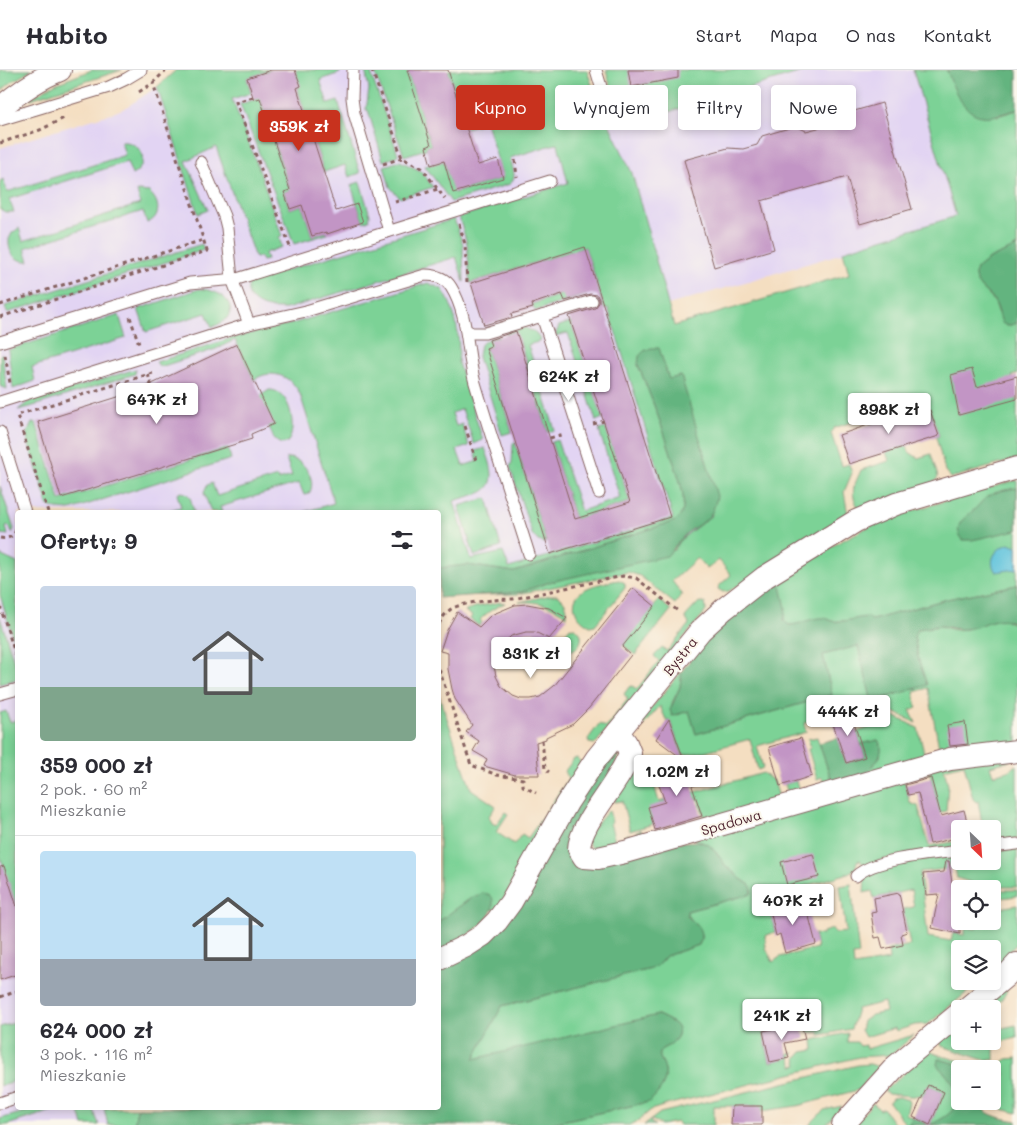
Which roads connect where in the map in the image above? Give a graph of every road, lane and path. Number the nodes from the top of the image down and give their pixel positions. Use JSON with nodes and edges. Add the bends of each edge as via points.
{"nodes":[{"id":1,"x":60,"y":70,"type":"edge"},
{"id":2,"x":141,"y":70,"type":"edge"},
{"id":3,"x":353,"y":70,"type":"edge"},
{"id":4,"x":372,"y":70,"type":"edge"},
{"id":5,"x":596,"y":70,"type":"edge"},
{"id":6,"x":153,"y":83,"type":"dead end"},
{"id":7,"x":600,"y":85,"type":"edge"},
{"id":8,"x":252,"y":97,"type":"dead end"},
{"id":9,"x":0,"y":108,"type":"edge"},
{"id":10,"x":0,"y":120,"type":"edge"},
{"id":11,"x":514,"y":160,"type":"dead end"},
{"id":12,"x":201,"y":162,"type":"dead end"},
{"id":13,"x":550,"y":181,"type":"dead end"},
{"id":14,"x":516,"y":182,"type":"dead end"},
{"id":15,"x":455,"y":210,"type":"junction"},
{"id":16,"x":389,"y":231,"type":"junction"},
{"id":17,"x":203,"y":240,"type":"junction"},
{"id":18,"x":291,"y":250,"type":"dead end"},
{"id":19,"x":118,"y":279,"type":"junction"},
{"id":20,"x":232,"y":279,"type":"junction"},
{"id":21,"x":467,"y":283,"type":"dead end"},
{"id":22,"x":592,"y":301,"type":"dead end"},
{"id":23,"x":126,"y":303,"type":"junction"},
{"id":24,"x":0,"y":305,"type":"edge"},
{"id":25,"x":542,"y":316,"type":"junction"},
{"id":26,"x":0,"y":317,"type":"edge"},
{"id":27,"x":249,"y":324,"type":"junction"},
{"id":28,"x":466,"y":330,"type":"junction"},
{"id":29,"x":1,"y":341,"type":"edge"},
{"id":30,"x":143,"y":357,"type":"junction"},
{"id":31,"x":157,"y":371,"type":"dead end"},
{"id":32,"x":148,"y":374,"type":"junction"},
{"id":33,"x":152,"y":388,"type":"dead end"},
{"id":34,"x":12,"y":399,"type":"junction"},
{"id":35,"x":0,"y":402,"type":"edge"},
{"id":36,"x":18,"y":416,"type":"junction"},
{"id":37,"x":465,"y":426,"type":"dead end"},
{"id":38,"x":0,"y":432,"type":"edge"},
{"id":39,"x":476,"y":460,"type":"dead end"},
{"id":40,"x":1017,"y":468,"type":"edge"},
{"id":41,"x":599,"y":493,"type":"dead end"},
{"id":42,"x":24,"y":510,"type":"edge"},
{"id":43,"x":47,"y":510,"type":"edge"},
{"id":44,"x":529,"y":554,"type":"dead end"},
{"id":45,"x":0,"y":606,"type":"edge"},
{"id":46,"x":678,"y":612,"type":"dead end"},
{"id":47,"x":441,"y":621,"type":"edge"},
{"id":48,"x":15,"y":654,"type":"edge"},
{"id":49,"x":441,"y":675,"type":"edge"},
{"id":50,"x":15,"y":690,"type":"edge"},
{"id":51,"x":0,"y":694,"type":"edge"},
{"id":52,"x":618,"y":732,"type":"junction"},
{"id":53,"x":542,"y":740,"type":"dead end"},
{"id":54,"x":1017,"y":751,"type":"edge"},
{"id":55,"x":549,"y":772,"type":"dead end"},
{"id":56,"x":536,"y":792,"type":"dead end"},
{"id":57,"x":1017,"y":844,"type":"edge"},
{"id":58,"x":1001,"y":846,"type":"edge"},
{"id":59,"x":951,"y":852,"type":"edge"},
{"id":60,"x":856,"y":876,"type":"dead end"},
{"id":61,"x":441,"y":958,"type":"edge"},
{"id":62,"x":1017,"y":964,"type":"edge"},
{"id":63,"x":15,"y":992,"type":"edge"},
{"id":64,"x":0,"y":997,"type":"edge"},
{"id":65,"x":977,"y":1000,"type":"edge"},
{"id":66,"x":951,"y":1021,"type":"edge"},
{"id":67,"x":15,"y":1098,"type":"edge"},
{"id":68,"x":0,"y":1103,"type":"edge"},
{"id":69,"x":844,"y":1125,"type":"edge"}],
"edges":[{"from":1,"to":9,"type":"street","via":[[39,79]]},
{"from":2,"to":10,"type":"lane","via":[[110,86]]},
{"from":3,"to":16,"type":"lane","via":[[354,113]]},
{"from":4,"to":15,"type":"path","via":[[402,158],[422,168]]},
{"from":5,"to":7,"type":"lane"},
{"from":6,"to":17,"type":"path"},
{"from":8,"to":18,"type":"path","via":[[236,102]]},
{"from":11,"to":14,"type":"path"},
{"from":12,"to":20,"type":"lane","via":[[224,216]]},
{"from":13,"to":15,"type":"lane"},
{"from":15,"to":16,"type":"lane"},
{"from":15,"to":21,"type":"path","via":[[465,244]]},
{"from":16,"to":20,"type":"lane"},
{"from":17,"to":19,"type":"path","via":[[207,251]]},
{"from":17,"to":24,"type":"path"},
{"from":19,"to":23,"type":"path"},
{"from":19,"to":26,"type":"path"},
{"from":20,"to":23,"type":"lane","via":[[190,283]]},
{"from":20,"to":27,"type":"lane"},
{"from":22,"to":25,"type":"lane"},
{"from":23,"to":29,"type":"lane"},
{"from":23,"to":30,"type":"path"},
{"from":25,"to":28,"type":"lane","via":[[485,333]]},
{"from":25,"to":41,"type":"lane"},
{"from":27,"to":28,"type":"lane","via":[[306,312],[433,275],[451,287]]},
{"from":27,"to":30,"type":"lane"},
{"from":28,"to":44,"type":"lane","via":[[475,381]]},
{"from":29,"to":34,"type":"path"},
{"from":30,"to":32,"type":"path"},
{"from":30,"to":34,"type":"lane"},
{"from":31,"to":32,"type":"path"},
{"from":32,"to":33,"type":"path"},
{"from":32,"to":36,"type":"path"},
{"from":34,"to":35,"type":"lane"},
{"from":34,"to":36,"type":"path"},
{"from":36,"to":43,"type":"path"},
{"from":37,"to":39,"type":"path"},
{"from":38,"to":42,"type":"lane"},
{"from":40,"to":52,"type":"street","name":"Bystra","via":[[896,504],[856,521],[765,577],[700,631]]},
{"from":45,"to":48,"type":"path"},
{"from":46,"to":47,"type":"path","via":[[636,578],[623,576],[513,599],[461,605],[446,613]]},
{"from":49,"to":56,"type":"path","via":[[471,765],[497,775],[523,779],[523,786]]},
{"from":50,"to":51,"type":"lane"},
{"from":52,"to":54,"type":"street","name":"Spadowa","via":[[630,753],[581,836],[579,849],[588,858],[616,854],[942,761]]},
{"from":52,"to":61,"type":"street","name":"Bystra","via":[[567,803],[511,902],[483,935]]},
{"from":53,"to":55,"type":"path","via":[[545,769]]},
{"from":57,"to":58,"type":"lane"},
{"from":59,"to":60,"type":"lane","via":[[884,863]]},
{"from":62,"to":65,"type":"street"},
{"from":63,"to":64,"type":"path"},
{"from":66,"to":69,"type":"street","via":[[896,1066]]},
{"from":67,"to":68,"type":"lane"}]}
